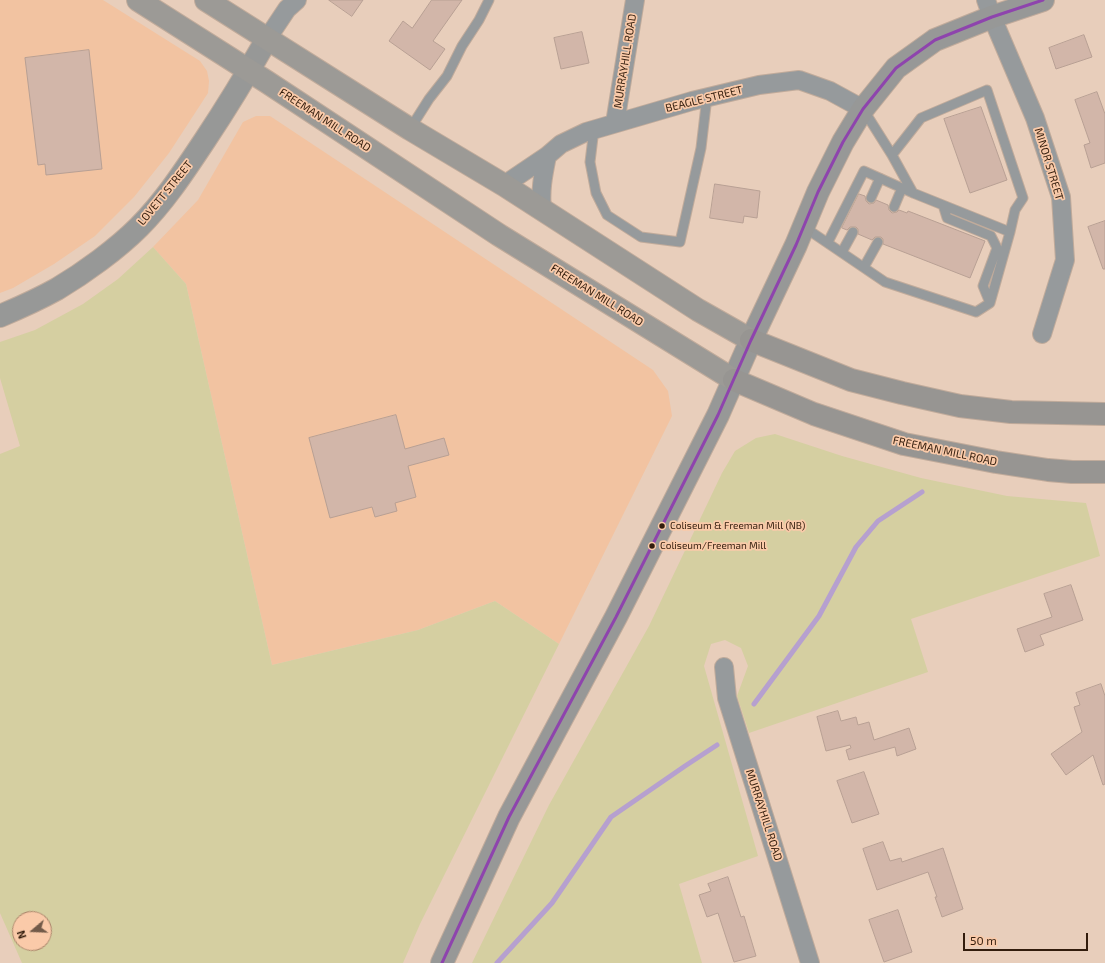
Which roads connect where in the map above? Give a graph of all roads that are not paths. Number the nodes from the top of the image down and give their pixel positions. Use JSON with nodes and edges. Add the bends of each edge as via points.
{"nodes":[{"id":1,"x":138,"y":0,"type":"edge"},
{"id":2,"x":206,"y":0,"type":"edge"},
{"id":3,"x":297,"y":0,"type":"edge"},
{"id":4,"x":489,"y":0,"type":"edge"},
{"id":5,"x":635,"y":0,"type":"edge"},
{"id":6,"x":1043,"y":0,"type":"edge"},
{"id":7,"x":989,"y":8,"type":"edge"},
{"id":8,"x":267,"y":39,"type":"junction"},
{"id":9,"x":248,"y":71,"type":"junction"},
{"id":10,"x":707,"y":97,"type":"junction"},
{"id":11,"x":864,"y":109,"type":"junction"},
{"id":12,"x":615,"y":123,"type":"junction"},
{"id":13,"x":410,"y":129,"type":"junction"},
{"id":14,"x":594,"y":129,"type":"junction"},
{"id":15,"x":892,"y":155,"type":"junction"},
{"id":16,"x":547,"y":156,"type":"junction"},
{"id":17,"x":880,"y":178,"type":"junction"},
{"id":18,"x":504,"y":185,"type":"junction"},
{"id":19,"x":902,"y":188,"type":"junction"},
{"id":20,"x":913,"y":193,"type":"junction"},
{"id":21,"x":871,"y":198,"type":"dead end"},
{"id":22,"x":944,"y":205,"type":"junction"},
{"id":23,"x":894,"y":207,"type":"dead end"},
{"id":24,"x":542,"y":210,"type":"junction"},
{"id":25,"x":804,"y":226,"type":"junction"},
{"id":26,"x":853,"y":232,"type":"dead end"},
{"id":27,"x":1010,"y":232,"type":"junction"},
{"id":28,"x":828,"y":242,"type":"junction"},
{"id":29,"x":878,"y":242,"type":"dead end"},
{"id":30,"x":842,"y":252,"type":"junction"},
{"id":31,"x":864,"y":268,"type":"junction"},
{"id":32,"x":990,"y":303,"type":"junction"},
{"id":33,"x":0,"y":316,"type":"edge"},
{"id":34,"x":1042,"y":334,"type":"dead end"},
{"id":35,"x":751,"y":340,"type":"junction"},
{"id":36,"x":734,"y":380,"type":"junction"},
{"id":37,"x":1105,"y":414,"type":"edge"},
{"id":38,"x":1105,"y":472,"type":"edge"},
{"id":39,"x":724,"y":667,"type":"dead end"},
{"id":40,"x":442,"y":963,"type":"edge"},
{"id":41,"x":810,"y":963,"type":"edge"}],
"edges":[{"from":1,"to":9,"type":"main road","name":"FREEMAN MILL ROAD"},
{"from":2,"to":8,"type":"main road"},
{"from":3,"to":8,"type":"street","via":[[287,9]]},
{"from":4,"to":13,"type":"lane","via":[[447,76]]},
{"from":5,"to":12,"type":"street","name":"MURRAYHILL ROAD"},
{"from":6,"to":7,"type":"street"},
{"from":7,"to":11,"type":"street","via":[[935,40],[896,68]]},
{"from":7,"to":34,"type":"street","name":"MINOR STREET","via":[[1035,118],[1061,196],[1065,260]]},
{"from":8,"to":9,"type":"street","name":"LOVETT STREET"},
{"from":8,"to":13,"type":"main road"},
{"from":9,"to":33,"type":"street","name":"LOVETT STREET","via":[[184,172],[139,227],[103,258],[58,288]]},
{"from":9,"to":36,"type":"main road","name":"FREEMAN MILL ROAD","via":[[499,234]]},
{"from":10,"to":11,"type":"street","name":"BEAGLE STREET","via":[[759,85],[800,80],[830,91]]},
{"from":10,"to":12,"type":"street","name":"BEAGLE STREET"},
{"from":10,"to":14,"type":"lane","via":[[701,148],[680,242],[641,237],[607,215],[596,193],[590,162]]},
{"from":11,"to":15,"type":"lane"},
{"from":11,"to":25,"type":"street","via":[[842,142]]},
{"from":12,"to":14,"type":"street","name":"BEAGLE STREET"},
{"from":13,"to":18,"type":"main road"},
{"from":14,"to":16,"type":"street","name":"BEAGLE STREET","via":[[561,144]]},
{"from":15,"to":20,"type":"lane"},
{"from":15,"to":27,"type":"lane","via":[[921,118],[986,90],[1023,198],[1015,210]]},
{"from":16,"to":18,"type":"street","name":"BEAGLE STREET"},
{"from":16,"to":24,"type":"street","via":[[541,191]]},
{"from":17,"to":19,"type":"lane"},
{"from":17,"to":21,"type":"lane"},
{"from":17,"to":28,"type":"lane","via":[[864,171]]},
{"from":18,"to":24,"type":"main road"},
{"from":19,"to":20,"type":"lane"},
{"from":19,"to":23,"type":"lane"},
{"from":20,"to":22,"type":"lane"},
{"from":22,"to":27,"type":"lane"},
{"from":22,"to":32,"type":"lane","via":[[947,218],[991,236],[997,248],[983,286]]},
{"from":24,"to":35,"type":"main road","via":[[698,310]]},
{"from":25,"to":28,"type":"lane"},
{"from":25,"to":35,"type":"street"},
{"from":26,"to":30,"type":"lane"},
{"from":27,"to":32,"type":"lane"},
{"from":28,"to":30,"type":"lane"},
{"from":29,"to":31,"type":"lane"},
{"from":30,"to":31,"type":"lane"},
{"from":31,"to":32,"type":"lane","via":[[885,282],[976,312]]},
{"from":35,"to":36,"type":"street"},
{"from":35,"to":37,"type":"highway","via":[[851,380],[960,406],[1011,412]]},
{"from":36,"to":38,"type":"highway","name":"FREEMAN MILL ROAD","via":[[814,414],[904,444],[1048,470]]},
{"from":36,"to":40,"type":"street","via":[[616,617],[509,817]]},
{"from":39,"to":41,"type":"street","name":"MURRAYHILL ROAD","via":[[727,698]]}]}
